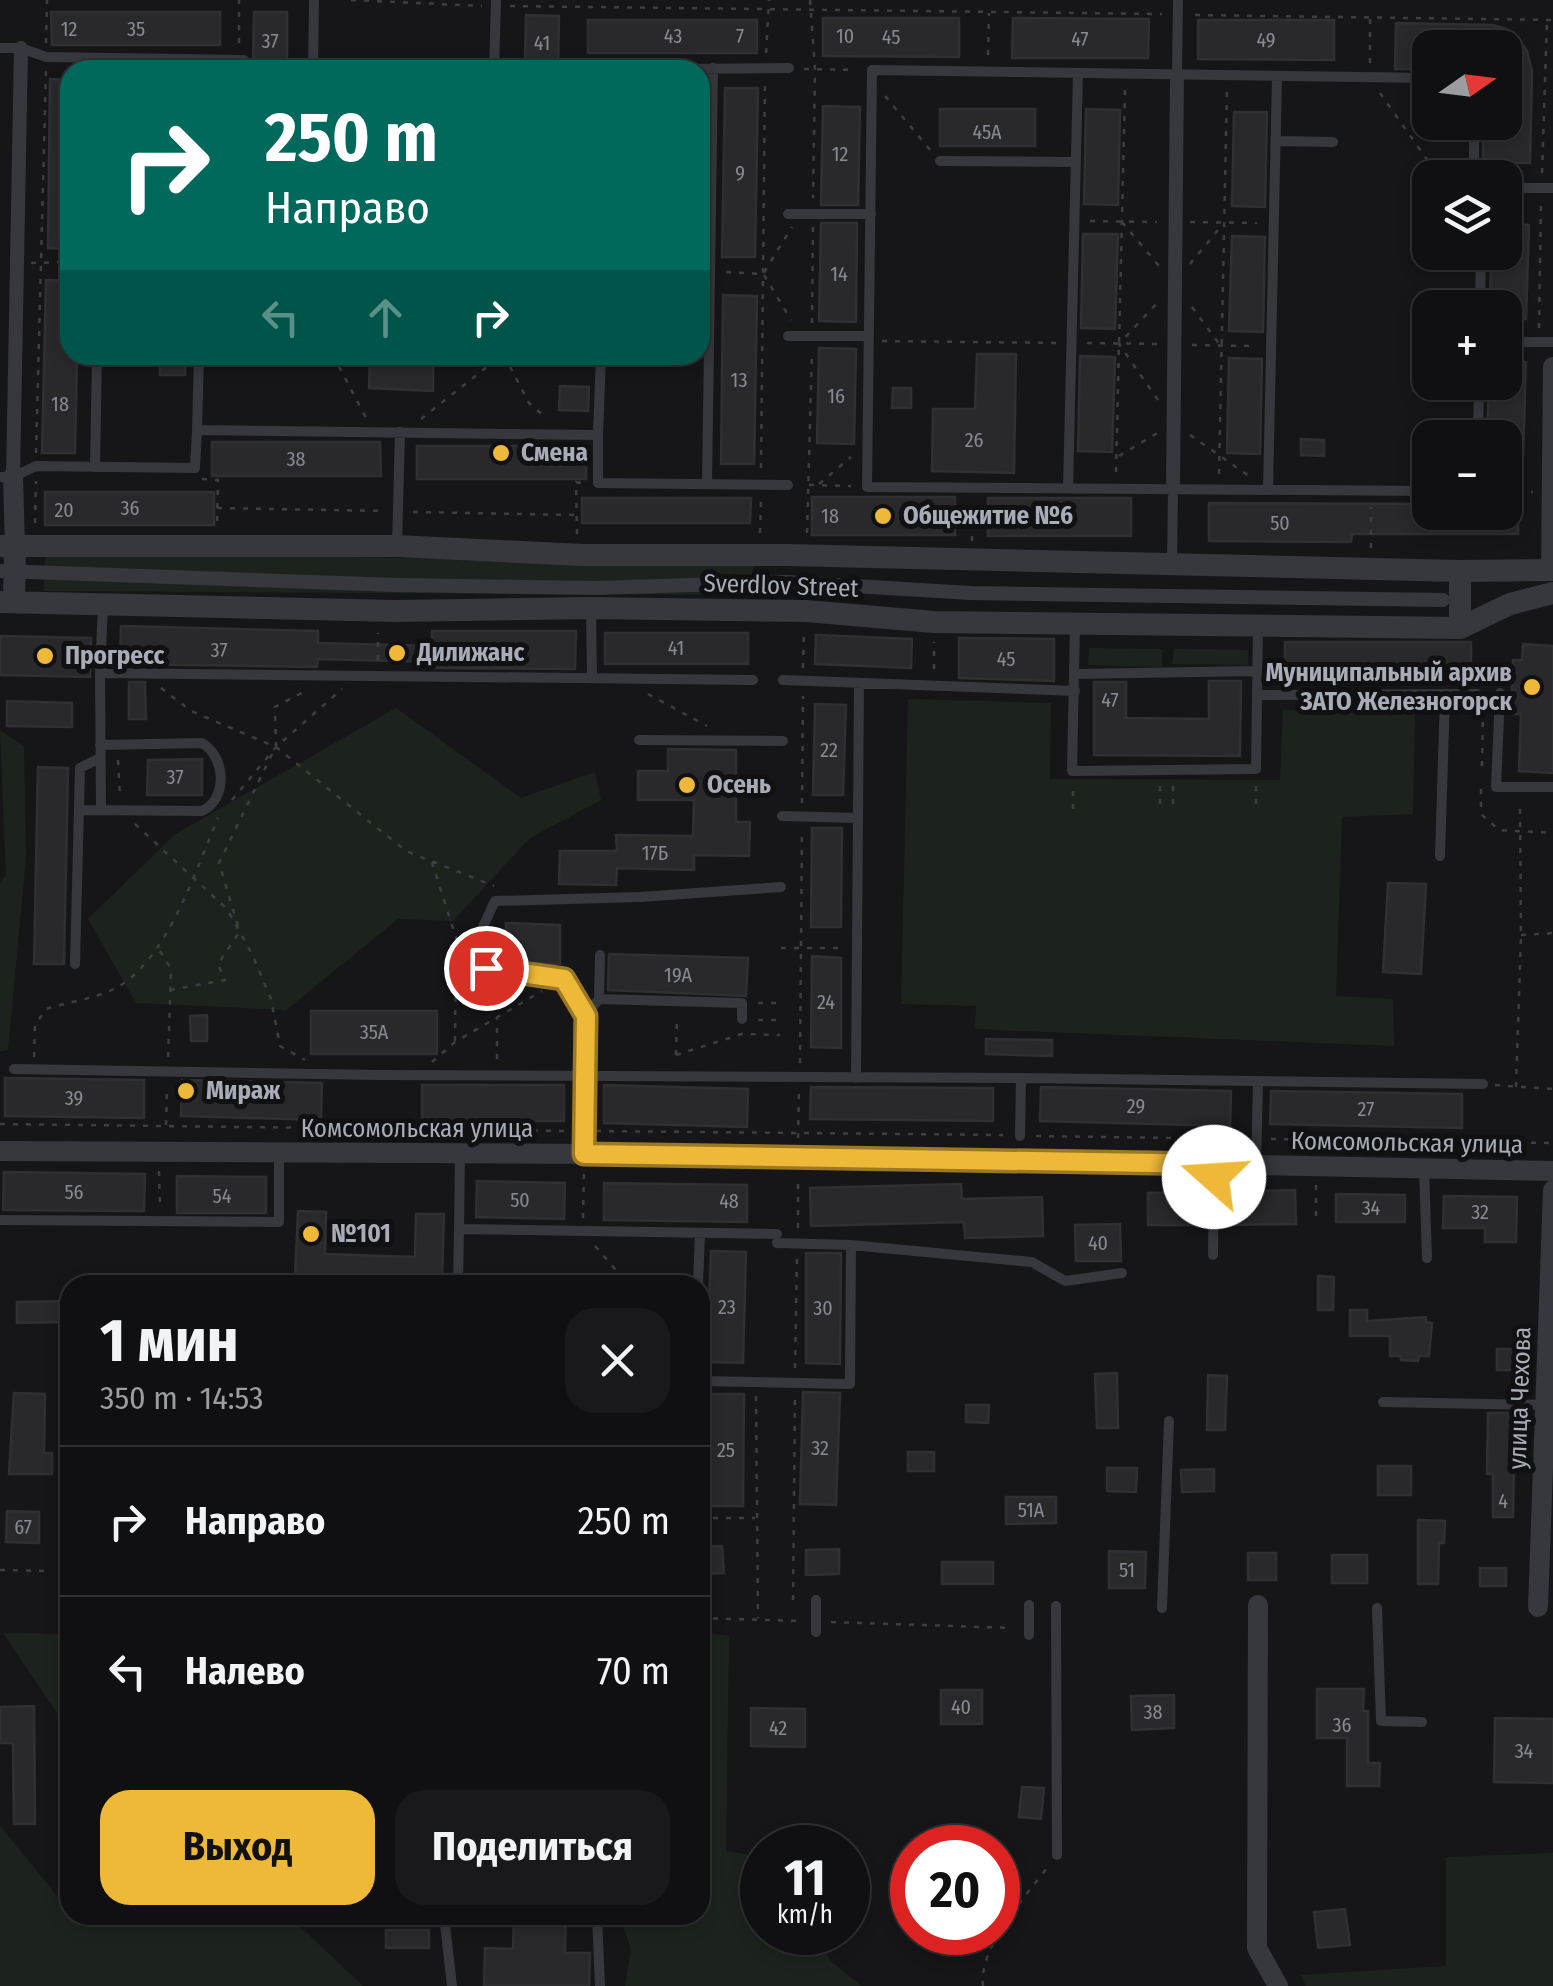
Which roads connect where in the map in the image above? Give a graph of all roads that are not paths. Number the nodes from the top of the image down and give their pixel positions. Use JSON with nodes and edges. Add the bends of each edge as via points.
{"nodes":[{"id":1,"x":314,"y":0,"type":"edge"},
{"id":2,"x":1178,"y":0,"type":"edge"},
{"id":3,"x":496,"y":3,"type":"edge"},
{"id":4,"x":0,"y":48,"type":"edge"},
{"id":5,"x":21,"y":48,"type":"junction"},
{"id":6,"x":70,"y":60,"type":"edge"},
{"id":7,"x":313,"y":60,"type":"edge"},
{"id":8,"x":494,"y":60,"type":"edge"},
{"id":9,"x":710,"y":68,"type":"edge"},
{"id":10,"x":713,"y":68,"type":"junction"},
{"id":11,"x":789,"y":68,"type":"road end"},
{"id":12,"x":1078,"y":73,"type":"junction"},
{"id":13,"x":1177,"y":74,"type":"junction"},
{"id":14,"x":1277,"y":76,"type":"junction"},
{"id":15,"x":1412,"y":78,"type":"edge"},
{"id":16,"x":1276,"y":142,"type":"junction"},
{"id":17,"x":1333,"y":142,"type":"dead end"},
{"id":18,"x":710,"y":144,"type":"edge"},
{"id":19,"x":940,"y":161,"type":"road end"},
{"id":20,"x":1075,"y":162,"type":"junction"},
{"id":21,"x":795,"y":214,"type":"road end"},
{"id":22,"x":871,"y":214,"type":"junction"},
{"id":23,"x":794,"y":336,"type":"road end"},
{"id":24,"x":869,"y":339,"type":"junction"},
{"id":25,"x":1522,"y":342,"type":"edge"},
{"id":26,"x":1553,"y":342,"type":"edge"},
{"id":27,"x":97,"y":365,"type":"edge"},
{"id":28,"x":199,"y":365,"type":"edge"},
{"id":29,"x":601,"y":365,"type":"edge"},
{"id":30,"x":706,"y":365,"type":"edge"},
{"id":31,"x":1553,"y":366,"type":"edge"},
{"id":32,"x":197,"y":430,"type":"junction"},
{"id":33,"x":400,"y":432,"type":"junction"},
{"id":34,"x":598,"y":435,"type":"junction"},
{"id":35,"x":95,"y":466,"type":"junction"},
{"id":36,"x":6,"y":477,"type":"edge"},
{"id":37,"x":707,"y":484,"type":"junction"},
{"id":38,"x":788,"y":484,"type":"road end"},
{"id":39,"x":1068,"y":488,"type":"junction"},
{"id":40,"x":1173,"y":489,"type":"junction"},
{"id":41,"x":1268,"y":490,"type":"junction"},
{"id":42,"x":1412,"y":490,"type":"edge"},
{"id":43,"x":16,"y":542,"type":"edge"},
{"id":44,"x":397,"y":546,"type":"junction"},
{"id":45,"x":1172,"y":565,"type":"junction"},
{"id":46,"x":8,"y":571,"type":"edge"},
{"id":47,"x":1460,"y":571,"type":"junction"},
{"id":48,"x":1552,"y":578,"type":"edge"},
{"id":49,"x":1443,"y":600,"type":"dead end"},
{"id":50,"x":7,"y":602,"type":"edge"},
{"id":51,"x":103,"y":604,"type":"junction"},
{"id":52,"x":590,"y":608,"type":"junction"},
{"id":53,"x":1076,"y":624,"type":"junction"},
{"id":54,"x":1258,"y":626,"type":"junction"},
{"id":55,"x":1460,"y":628,"type":"junction"},
{"id":56,"x":1258,"y":672,"type":"junction"},
{"id":57,"x":100,"y":674,"type":"junction"},
{"id":58,"x":1075,"y":674,"type":"junction"},
{"id":59,"x":592,"y":678,"type":"junction"},
{"id":60,"x":753,"y":680,"type":"dead end"},
{"id":61,"x":784,"y":680,"type":"dead end"},
{"id":62,"x":860,"y":683,"type":"junction"},
{"id":63,"x":1075,"y":691,"type":"junction"},
{"id":64,"x":1500,"y":693,"type":"dead end"},
{"id":65,"x":1445,"y":694,"type":"junction"},
{"id":66,"x":1477,"y":694,"type":"dead end"},
{"id":67,"x":1257,"y":695,"type":"junction"},
{"id":68,"x":639,"y":740,"type":"dead end"},
{"id":69,"x":783,"y":741,"type":"dead end"},
{"id":70,"x":100,"y":745,"type":"junction"},
{"id":71,"x":100,"y":758,"type":"junction"},
{"id":72,"x":1553,"y":787,"type":"edge"},
{"id":73,"x":79,"y":810,"type":"junction"},
{"id":74,"x":100,"y":810,"type":"junction"},
{"id":75,"x":782,"y":816,"type":"dead end"},
{"id":76,"x":858,"y":818,"type":"junction"},
{"id":77,"x":1440,"y":856,"type":"dead end"},
{"id":78,"x":782,"y":886,"type":"dead end"},
{"id":79,"x":600,"y":955,"type":"dead end"},
{"id":80,"x":75,"y":964,"type":"dead end"},
{"id":81,"x":599,"y":999,"type":"junction"},
{"id":82,"x":586,"y":1016,"type":"junction"},
{"id":83,"x":746,"y":1020,"type":"road end"},
{"id":84,"x":14,"y":1068,"type":"dead end"},
{"id":85,"x":584,"y":1076,"type":"junction"},
{"id":86,"x":856,"y":1078,"type":"junction"},
{"id":87,"x":1020,"y":1078,"type":"junction"},
{"id":88,"x":1258,"y":1082,"type":"junction"},
{"id":89,"x":1484,"y":1084,"type":"road end"},
{"id":90,"x":1020,"y":1136,"type":"road end"},
{"id":91,"x":0,"y":1152,"type":"edge"},
{"id":92,"x":279,"y":1153,"type":"junction"},
{"id":93,"x":460,"y":1154,"type":"junction"},
{"id":94,"x":584,"y":1154,"type":"junction"},
{"id":95,"x":1214,"y":1164,"type":"junction"},
{"id":96,"x":1256,"y":1165,"type":"junction"},
{"id":97,"x":1424,"y":1168,"type":"junction"},
{"id":98,"x":1553,"y":1171,"type":"edge"},
{"id":99,"x":1553,"y":1190,"type":"edge"},
{"id":100,"x":0,"y":1220,"type":"edge"},
{"id":101,"x":459,"y":1229,"type":"junction"},
{"id":102,"x":700,"y":1233,"type":"junction"},
{"id":103,"x":850,"y":1245,"type":"junction"},
{"id":104,"x":1213,"y":1255,"type":"dead end"},
{"id":105,"x":1427,"y":1258,"type":"dead end"},
{"id":106,"x":1122,"y":1274,"type":"dead end"},
{"id":107,"x":458,"y":1275,"type":"edge"},
{"id":108,"x":698,"y":1275,"type":"edge"},
{"id":109,"x":710,"y":1381,"type":"edge"},
{"id":110,"x":1383,"y":1402,"type":"dead end"},
{"id":111,"x":1545,"y":1405,"type":"junction"},
{"id":112,"x":1169,"y":1422,"type":"dead end"},
{"id":113,"x":816,"y":1600,"type":"dead end"},
{"id":114,"x":1028,"y":1605,"type":"dead end"},
{"id":115,"x":1258,"y":1605,"type":"dead end"},
{"id":116,"x":1056,"y":1606,"type":"dead end"},
{"id":117,"x":1538,"y":1607,"type":"dead end"},
{"id":118,"x":1162,"y":1608,"type":"dead end"},
{"id":119,"x":1377,"y":1608,"type":"dead end"},
{"id":120,"x":816,"y":1627,"type":"road end"},
{"id":121,"x":1028,"y":1631,"type":"road end"},
{"id":122,"x":1422,"y":1722,"type":"dead end"},
{"id":123,"x":1057,"y":1855,"type":"road end"},
{"id":124,"x":445,"y":1925,"type":"edge"},
{"id":125,"x":597,"y":1925,"type":"edge"},
{"id":126,"x":452,"y":1986,"type":"edge"},
{"id":127,"x":600,"y":1986,"type":"edge"},
{"id":128,"x":1278,"y":1986,"type":"edge"}],
"edges":[{"from":1,"to":7,"type":"lane"},
{"from":2,"to":13,"type":"lane"},
{"from":3,"to":8,"type":"lane"},
{"from":4,"to":5,"type":"lane"},
{"from":5,"to":6,"type":"lane"},
{"from":5,"to":36,"type":"street"},
{"from":9,"to":10,"type":"lane"},
{"from":10,"to":11,"type":"lane"},
{"from":10,"to":18,"type":"lane"},
{"from":12,"to":13,"type":"lane"},
{"from":12,"to":20,"type":"lane"},
{"from":12,"to":22,"type":"lane","via":[[872,74]]},
{"from":13,"to":14,"type":"lane"},
{"from":13,"to":40,"type":"street"},
{"from":14,"to":15,"type":"lane"},
{"from":14,"to":16,"type":"lane"},
{"from":16,"to":17,"type":"lane"},
{"from":16,"to":41,"type":"lane"},
{"from":19,"to":20,"type":"lane"},
{"from":20,"to":39,"type":"lane"},
{"from":21,"to":22,"type":"lane"},
{"from":22,"to":24,"type":"lane"},
{"from":23,"to":24,"type":"lane"},
{"from":24,"to":39,"type":"lane","via":[[868,486]]},
{"from":25,"to":26,"type":"lane"},
{"from":27,"to":35,"type":"lane"},
{"from":28,"to":32,"type":"lane"},
{"from":29,"to":34,"type":"lane"},
{"from":30,"to":37,"type":"lane"},
{"from":31,"to":48,"type":"street"},
{"from":32,"to":33,"type":"lane"},
{"from":32,"to":35,"type":"lane","via":[[195,468]]},
{"from":33,"to":34,"type":"lane"},
{"from":33,"to":44,"type":"lane"},
{"from":34,"to":37,"type":"lane","via":[[598,483]]},
{"from":35,"to":36,"type":"lane","via":[[36,466]]},
{"from":36,"to":43,"type":"street"},
{"from":37,"to":38,"type":"lane"},
{"from":39,"to":40,"type":"lane"},
{"from":40,"to":41,"type":"lane"},
{"from":40,"to":45,"type":"lane"},
{"from":41,"to":42,"type":"lane"},
{"from":43,"to":44,"type":"street","name":"Sverdlov Street"},
{"from":43,"to":46,"type":"street"},
{"from":44,"to":45,"type":"street","name":"Sverdlov Street"},
{"from":45,"to":47,"type":"street","name":"Sverdlov Street"},
{"from":46,"to":49,"type":"street","via":[[396,585],[807,582],[971,593]]},
{"from":46,"to":50,"type":"street"},
{"from":47,"to":48,"type":"street","name":"Sverdlov Street"},
{"from":47,"to":55,"type":"street"},
{"from":48,"to":55,"type":"street","name":"Sverdlov Street"},
{"from":50,"to":51,"type":"street","name":"Sverdlov Street"},
{"from":51,"to":52,"type":"street","name":"Sverdlov Street"},
{"from":51,"to":57,"type":"lane"},
{"from":52,"to":53,"type":"street","name":"Sverdlov Street"},
{"from":52,"to":59,"type":"lane"},
{"from":53,"to":54,"type":"street","name":"Sverdlov Street"},
{"from":53,"to":58,"type":"lane"},
{"from":54,"to":55,"type":"street","name":"Sverdlov Street"},
{"from":54,"to":56,"type":"lane"},
{"from":56,"to":58,"type":"lane"},
{"from":56,"to":67,"type":"lane"},
{"from":57,"to":59,"type":"lane"},
{"from":57,"to":70,"type":"lane"},
{"from":58,"to":63,"type":"lane"},
{"from":59,"to":60,"type":"lane"},
{"from":61,"to":62,"type":"lane"},
{"from":62,"to":63,"type":"lane"},
{"from":62,"to":76,"type":"lane"},
{"from":63,"to":67,"type":"lane","via":[[1072,771],[1256,769]]},
{"from":64,"to":72,"type":"lane","via":[[1496,787]]},
{"from":65,"to":66,"type":"lane"},
{"from":65,"to":67,"type":"lane"},
{"from":65,"to":77,"type":"lane"},
{"from":68,"to":69,"type":"lane"},
{"from":70,"to":71,"type":"lane"},
{"from":70,"to":74,"type":"lane","via":[[202,744],[219,760],[220,796],[202,811]]},
{"from":71,"to":73,"type":"lane","via":[[80,768]]},
{"from":71,"to":74,"type":"lane"},
{"from":73,"to":74,"type":"lane"},
{"from":73,"to":80,"type":"lane"},
{"from":75,"to":76,"type":"lane"},
{"from":76,"to":86,"type":"lane"},
{"from":78,"to":82,"type":"lane","via":[[495,901],[480,933],[486,968],[564,979]]},
{"from":79,"to":81,"type":"lane"},
{"from":81,"to":82,"type":"lane"},
{"from":81,"to":83,"type":"lane","via":[[742,1002]]},
{"from":82,"to":85,"type":"lane"},
{"from":84,"to":85,"type":"lane"},
{"from":85,"to":86,"type":"lane"},
{"from":85,"to":94,"type":"lane"},
{"from":86,"to":87,"type":"lane"},
{"from":87,"to":88,"type":"lane"},
{"from":87,"to":90,"type":"lane"},
{"from":88,"to":89,"type":"lane"},
{"from":88,"to":96,"type":"lane"},
{"from":91,"to":92,"type":"street","name":"Комсомольская улица"},
{"from":92,"to":93,"type":"street","name":"Комсомольская улица"},
{"from":92,"to":100,"type":"lane","via":[[278,1222]]},
{"from":93,"to":94,"type":"street","name":"Комсомольская улица"},
{"from":93,"to":101,"type":"lane"},
{"from":94,"to":95,"type":"street","name":"Комсомольская улица"},
{"from":95,"to":96,"type":"street","name":"Комсомольская улица"},
{"from":95,"to":104,"type":"lane"},
{"from":96,"to":97,"type":"street","name":"Комсомольская улица"},
{"from":97,"to":98,"type":"street","name":"Комсомольская улица"},
{"from":97,"to":105,"type":"lane"},
{"from":99,"to":111,"type":"street","name":"улица Чехова"},
{"from":101,"to":102,"type":"lane"},
{"from":101,"to":107,"type":"lane"},
{"from":102,"to":103,"type":"lane"},
{"from":102,"to":108,"type":"lane"},
{"from":103,"to":106,"type":"lane","via":[[1032,1262],[1065,1281]]},
{"from":103,"to":109,"type":"lane","via":[[850,1384]]},
{"from":110,"to":111,"type":"lane"},
{"from":111,"to":117,"type":"street","name":"улица Чехова"},
{"from":112,"to":118,"type":"lane"},
{"from":113,"to":120,"type":"lane"},
{"from":114,"to":121,"type":"lane"},
{"from":115,"to":128,"type":"street","via":[[1257,1948]]},
{"from":116,"to":123,"type":"lane"},
{"from":119,"to":122,"type":"lane","via":[[1381,1721]]},
{"from":124,"to":126,"type":"lane"},
{"from":125,"to":127,"type":"lane"}]}
